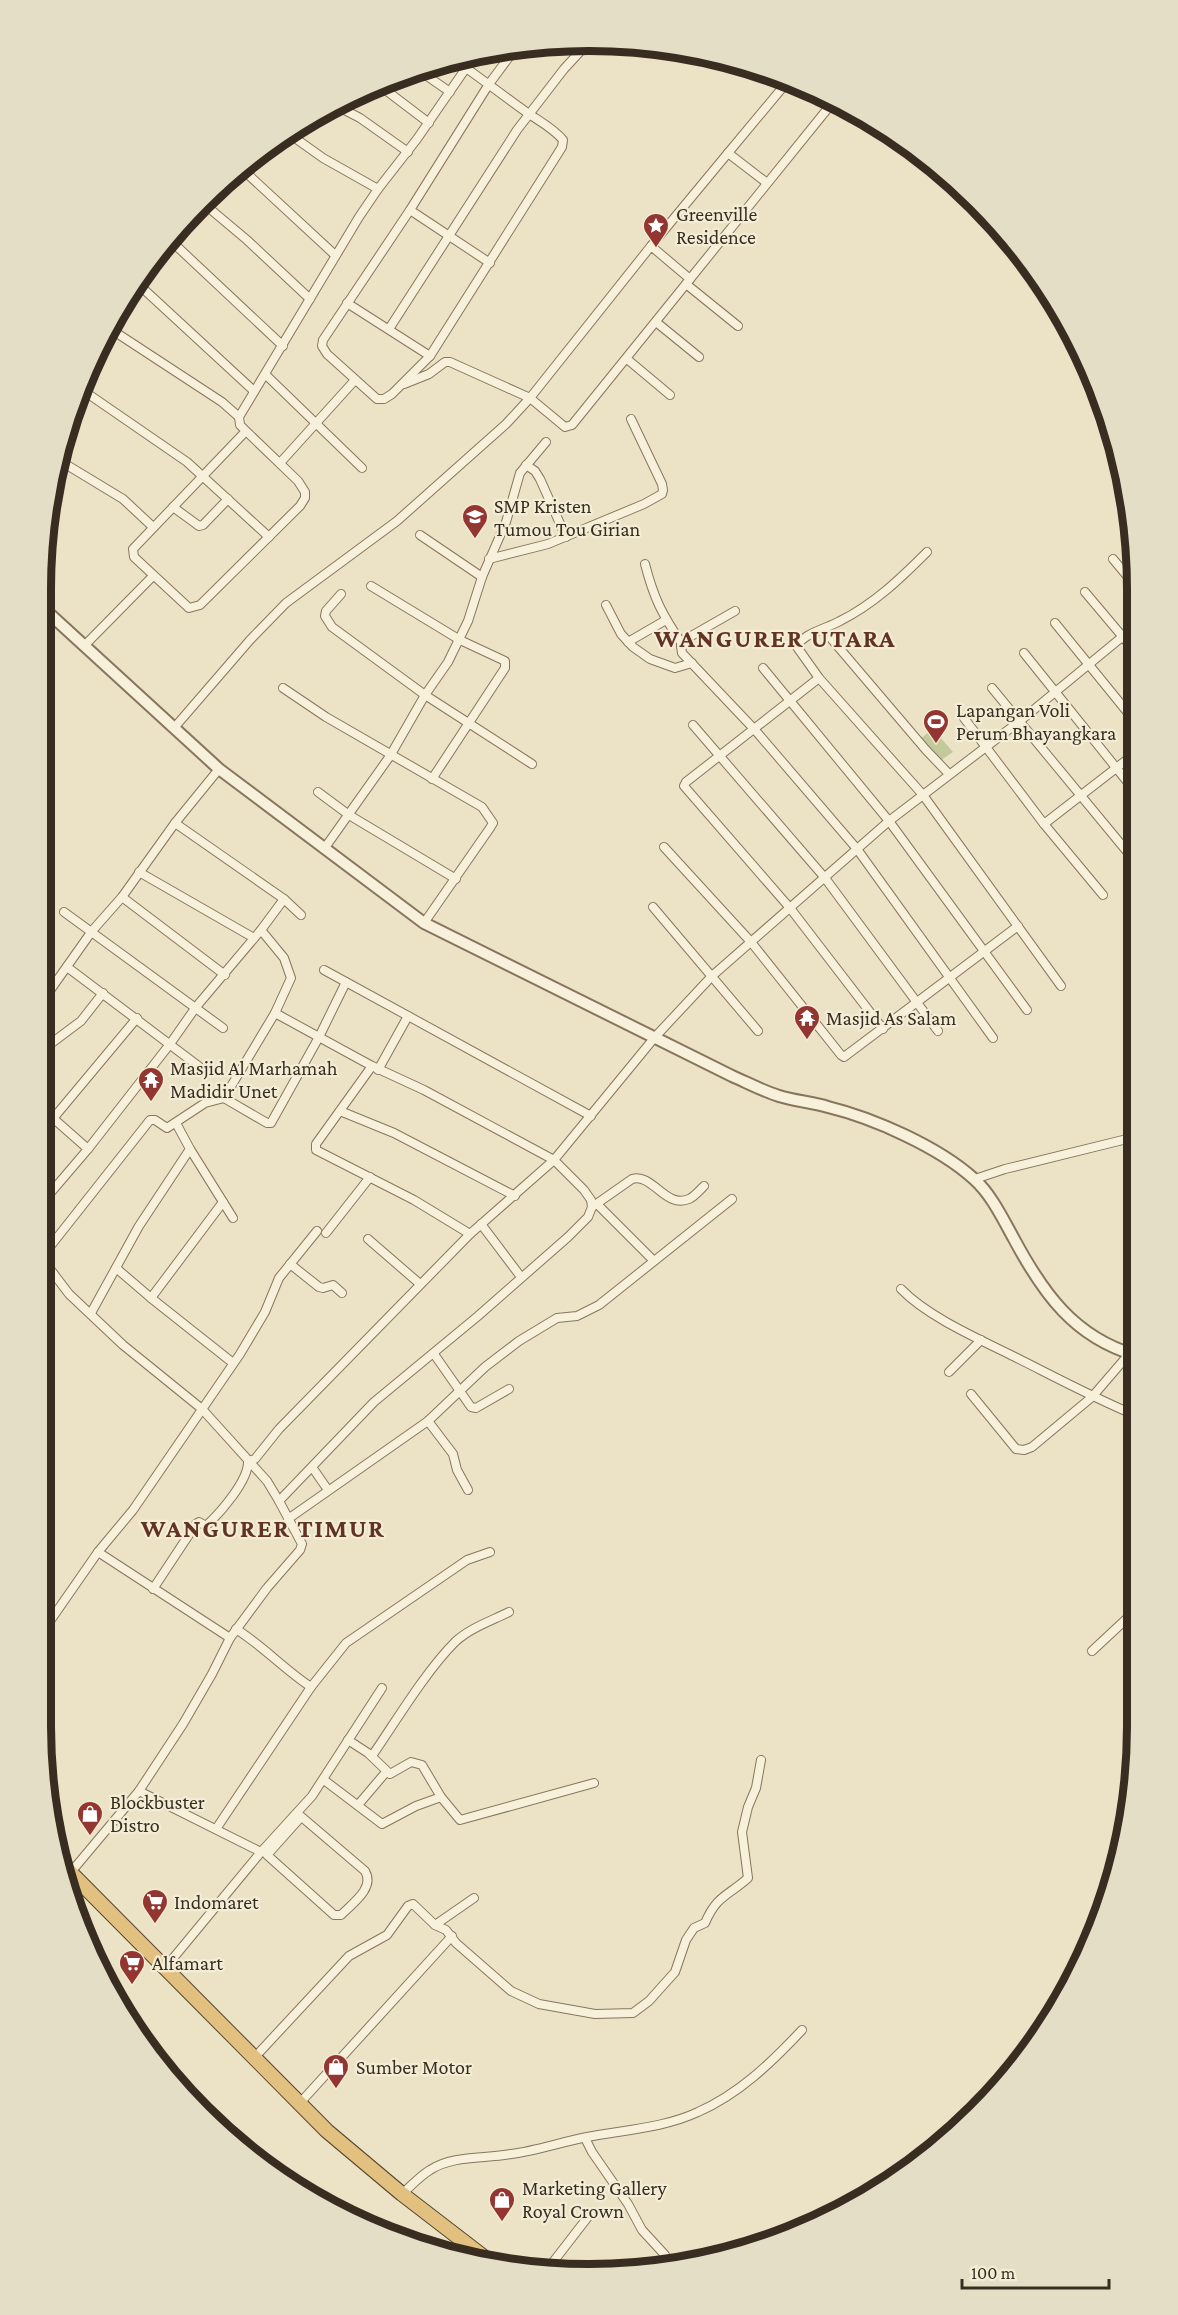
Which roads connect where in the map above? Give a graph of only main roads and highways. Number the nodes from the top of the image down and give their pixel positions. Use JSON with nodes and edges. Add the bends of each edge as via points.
{"nodes":[{"id":1,"x":74,"y":1879,"type":"edge"},
{"id":2,"x":478,"y":2253,"type":"edge"}],
"edges":[{"from":1,"to":2,"type":"highway","via":[[327,2131]]}]}
